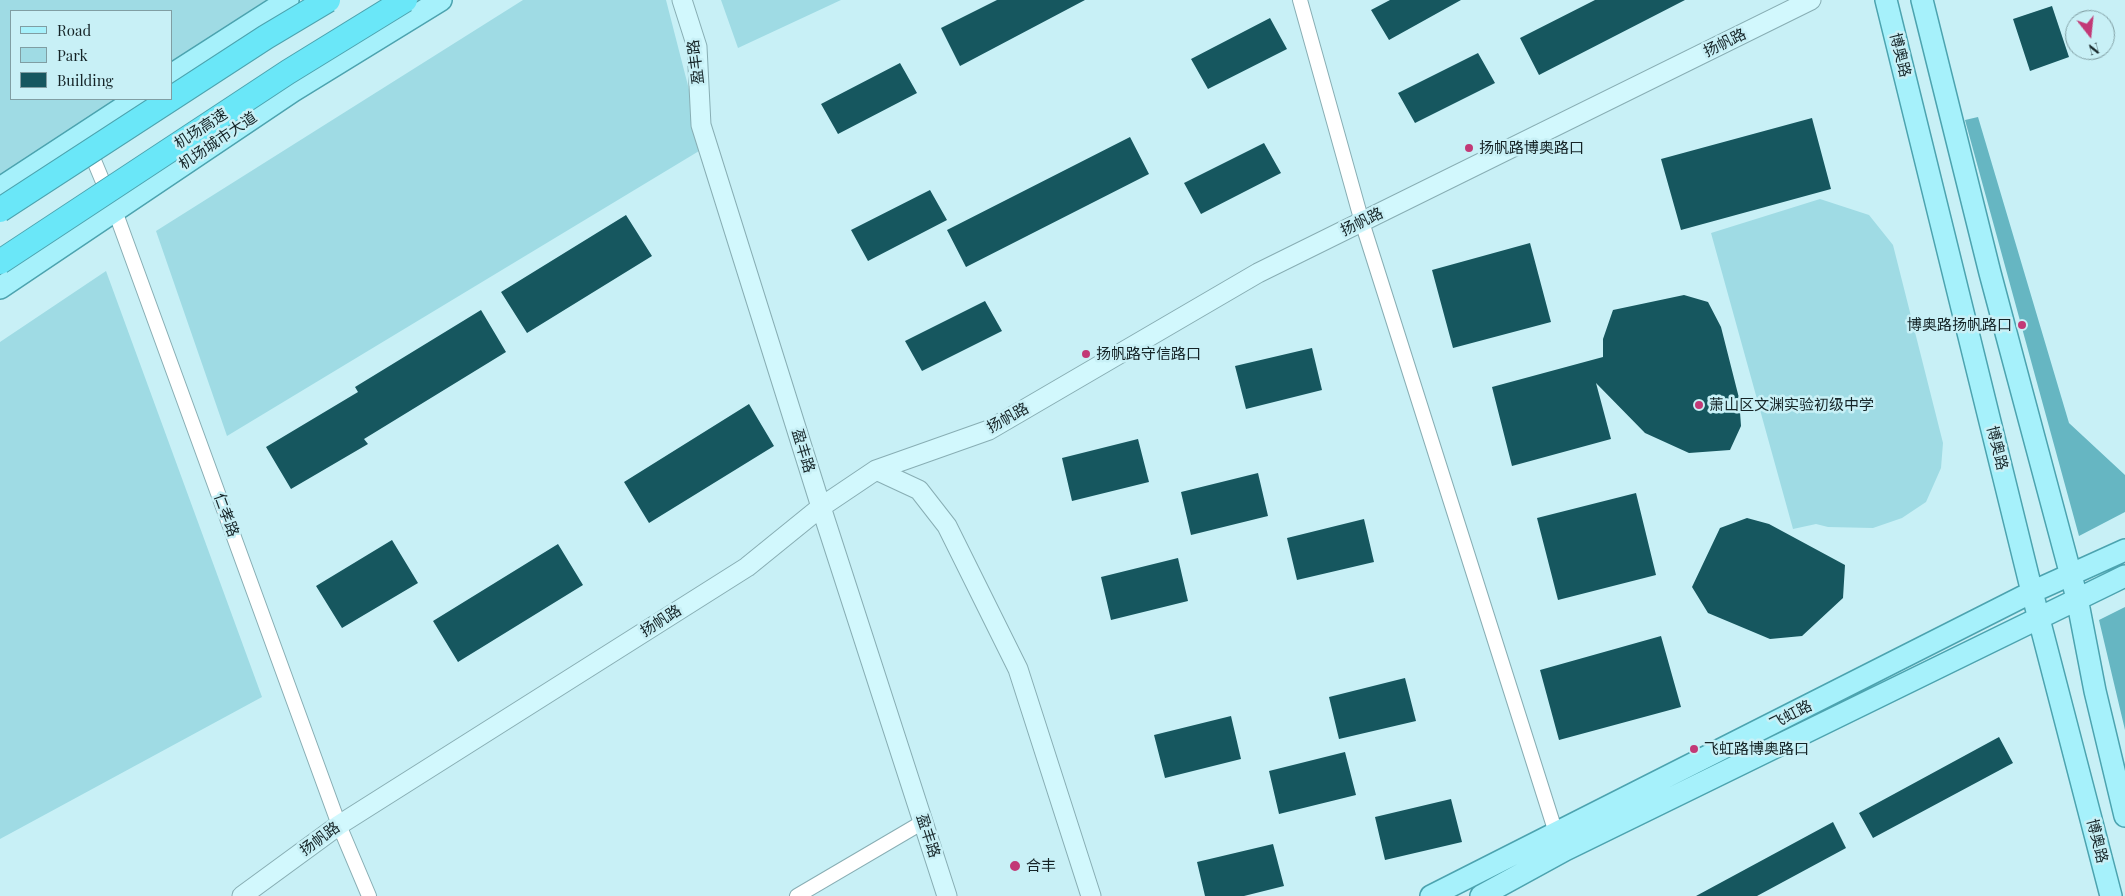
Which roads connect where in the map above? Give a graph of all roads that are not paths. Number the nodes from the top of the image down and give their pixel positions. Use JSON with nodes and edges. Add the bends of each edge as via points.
{"nodes":[{"id":1,"x":288,"y":0,"type":"edge"},
{"id":2,"x":328,"y":0,"type":"edge"},
{"id":3,"x":405,"y":0,"type":"edge"},
{"id":4,"x":440,"y":0,"type":"edge"},
{"id":5,"x":682,"y":0,"type":"edge"},
{"id":6,"x":1300,"y":0,"type":"edge"},
{"id":7,"x":1811,"y":0,"type":"edge"},
{"id":8,"x":1886,"y":0,"type":"edge"},
{"id":9,"x":1922,"y":0,"type":"edge"},
{"id":10,"x":172,"y":74,"type":"edge"},
{"id":11,"x":172,"y":98,"type":"edge"},
{"id":12,"x":134,"y":100,"type":"edge"},
{"id":13,"x":169,"y":100,"type":"edge"},
{"id":14,"x":83,"y":133,"type":"junction"},
{"id":15,"x":0,"y":188,"type":"edge"},
{"id":16,"x":0,"y":210,"type":"edge"},
{"id":17,"x":115,"y":211,"type":"junction"},
{"id":18,"x":1362,"y":222,"type":"junction"},
{"id":19,"x":0,"y":262,"type":"edge"},
{"id":20,"x":0,"y":288,"type":"edge"},
{"id":21,"x":876,"y":470,"type":"junction"},
{"id":22,"x":821,"y":507,"type":"junction"},
{"id":23,"x":2125,"y":550,"type":"edge"},
{"id":24,"x":2070,"y":574,"type":"junction"},
{"id":25,"x":2125,"y":576,"type":"edge"},
{"id":26,"x":2032,"y":592,"type":"junction"},
{"id":27,"x":2077,"y":598,"type":"junction"},
{"id":28,"x":2039,"y":617,"type":"junction"},
{"id":29,"x":2125,"y":816,"type":"edge"},
{"id":30,"x":923,"y":822,"type":"junction"},
{"id":31,"x":340,"y":825,"type":"junction"},
{"id":32,"x":1556,"y":833,"type":"junction"},
{"id":33,"x":242,"y":896,"type":"edge"},
{"id":34,"x":369,"y":896,"type":"edge"},
{"id":35,"x":797,"y":896,"type":"edge"},
{"id":36,"x":948,"y":896,"type":"edge"},
{"id":37,"x":1091,"y":896,"type":"edge"},
{"id":38,"x":1431,"y":896,"type":"edge"},
{"id":39,"x":1481,"y":896,"type":"edge"},
{"id":40,"x":2111,"y":896,"type":"edge"}],
"edges":[{"from":1,"to":10,"type":"main road"},
{"from":2,"to":11,"type":"highway","bridge":true},
{"from":3,"to":19,"type":"highway","name":"机场高速","bridge":true,"via":[[288,72]]},
{"from":4,"to":17,"type":"main road","name":"机场城市大道","via":[[294,91]]},
{"from":5,"to":22,"type":"street","name":"盈丰路","via":[[697,47],[701,125]]},
{"from":6,"to":18,"type":"street"},
{"from":7,"to":18,"type":"street","name":"扬帆路"},
{"from":8,"to":26,"type":"main road","name":"博奥路"},
{"from":9,"to":24,"type":"main road"},
{"from":12,"to":14,"type":"main road"},
{"from":13,"to":16,"type":"highway","bridge":true},
{"from":14,"to":15,"type":"main road"},
{"from":14,"to":17,"type":"street","name":"仁孝路"},
{"from":17,"to":20,"type":"main road","name":"机场城市大道"},
{"from":17,"to":31,"type":"street","name":"仁孝路"},
{"from":18,"to":21,"type":"street","name":"扬帆路","via":[[1258,273],[989,430]]},
{"from":18,"to":32,"type":"street"},
{"from":21,"to":22,"type":"street","name":"扬帆路"},
{"from":21,"to":37,"type":"street","via":[[919,490],[947,526],[1018,669]]},
{"from":22,"to":30,"type":"street","name":"盈丰路"},
{"from":22,"to":31,"type":"street","name":"扬帆路","via":[[747,567]]},
{"from":23,"to":24,"type":"main road","name":"飞虹路"},
{"from":24,"to":26,"type":"main road","name":"飞虹路"},
{"from":24,"to":27,"type":"main road"},
{"from":25,"to":27,"type":"main road","name":"飞虹路"},
{"from":26,"to":28,"type":"main road","name":"博奥路"},
{"from":26,"to":32,"type":"main road","name":"飞虹路"},
{"from":27,"to":28,"type":"main road","name":"飞虹路"},
{"from":27,"to":29,"type":"main road"},
{"from":28,"to":39,"type":"main road","name":"飞虹路","via":[[1565,850]]},
{"from":28,"to":40,"type":"main road","name":"博奥路"},
{"from":30,"to":35,"type":"street"},
{"from":30,"to":36,"type":"street","name":"盈丰路"},
{"from":31,"to":33,"type":"street","name":"扬帆路"},
{"from":31,"to":34,"type":"street","name":"仁孝路"},
{"from":32,"to":38,"type":"main road","name":"飞虹路"}]}
